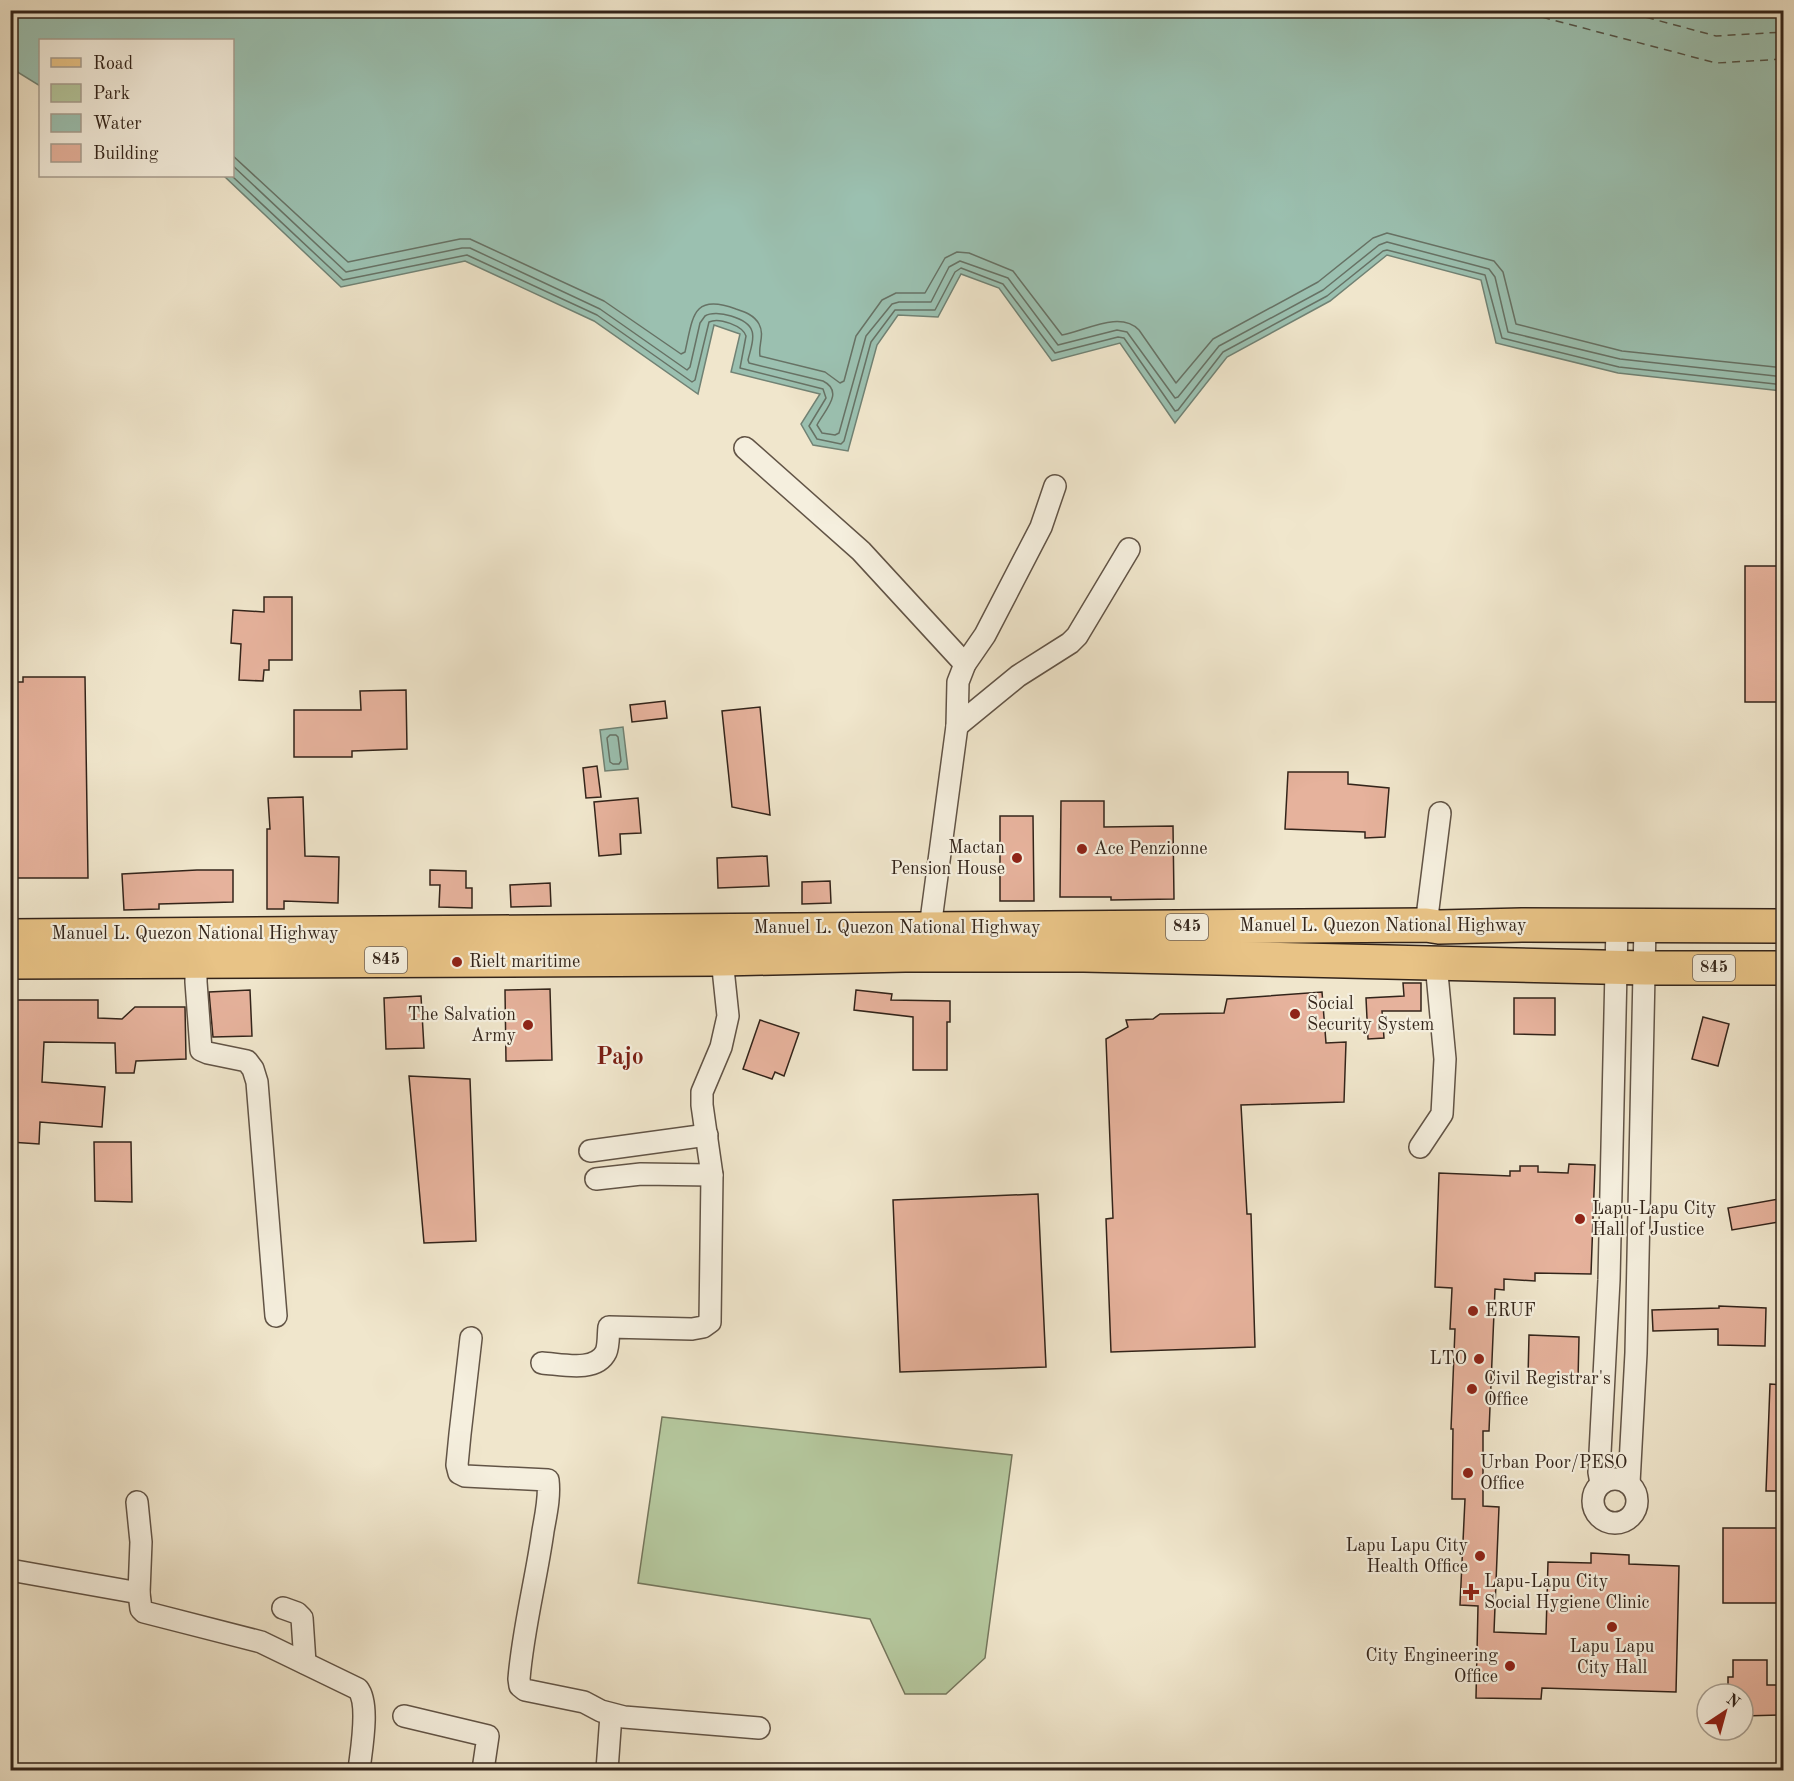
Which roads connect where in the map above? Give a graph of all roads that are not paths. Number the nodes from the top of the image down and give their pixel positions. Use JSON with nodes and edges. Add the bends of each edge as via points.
{"nodes":[{"id":1,"x":745,"y":448,"type":"dead end"},
{"id":2,"x":1055,"y":486,"type":"dead end"},
{"id":3,"x":1129,"y":549,"type":"dead end"},
{"id":4,"x":965,"y":664,"type":"junction"},
{"id":5,"x":957,"y":726,"type":"junction"},
{"id":6,"x":1440,"y":813,"type":"dead end"},
{"id":7,"x":10,"y":922,"type":"edge"},
{"id":8,"x":1426,"y":925,"type":"junction"},
{"id":9,"x":1631,"y":926,"type":"junction"},
{"id":10,"x":1784,"y":926,"type":"edge"},
{"id":11,"x":930,"y":928,"type":"junction"},
{"id":12,"x":467,"y":932,"type":"junction"},
{"id":13,"x":10,"y":936,"type":"edge"},
{"id":14,"x":759,"y":943,"type":"junction"},
{"id":15,"x":722,"y":959,"type":"junction"},
{"id":16,"x":196,"y":960,"type":"junction"},
{"id":17,"x":10,"y":962,"type":"edge"},
{"id":18,"x":1436,"y":963,"type":"junction"},
{"id":19,"x":1631,"y":967,"type":"junction"},
{"id":20,"x":1784,"y":968,"type":"edge"},
{"id":21,"x":707,"y":1135,"type":"junction"},
{"id":22,"x":1420,"y":1147,"type":"dead end"},
{"id":23,"x":590,"y":1151,"type":"dead end"},
{"id":24,"x":712,"y":1175,"type":"junction"},
{"id":25,"x":596,"y":1179,"type":"dead end"},
{"id":26,"x":1637,"y":1278,"type":"junction"},
{"id":27,"x":1609,"y":1280,"type":"junction"},
{"id":28,"x":276,"y":1316,"type":"dead end"},
{"id":29,"x":471,"y":1338,"type":"dead end"},
{"id":30,"x":542,"y":1364,"type":"dead end"},
{"id":31,"x":1601,"y":1483,"type":"junction"},
{"id":32,"x":1629,"y":1484,"type":"junction"},
{"id":33,"x":137,"y":1502,"type":"dead end"},
{"id":34,"x":10,"y":1570,"type":"edge"},
{"id":35,"x":139,"y":1593,"type":"junction"},
{"id":36,"x":283,"y":1608,"type":"dead end"},
{"id":37,"x":305,"y":1663,"type":"junction"},
{"id":38,"x":611,"y":1715,"type":"junction"},
{"id":39,"x":404,"y":1716,"type":"dead end"},
{"id":40,"x":759,"y":1728,"type":"dead end"},
{"id":41,"x":359,"y":1770,"type":"edge"},
{"id":42,"x":483,"y":1770,"type":"edge"},
{"id":43,"x":607,"y":1770,"type":"edge"}],
"edges":[{"from":1,"to":4,"type":"street","via":[[861,551]]},
{"from":2,"to":4,"type":"street","via":[[1041,527],[985,635]]},
{"from":3,"to":5,"type":"street","via":[[1077,636],[1018,676]]},
{"from":4,"to":5,"type":"street","via":[[958,682]]},
{"from":5,"to":11,"type":"street"},
{"from":6,"to":8,"type":"street"},
{"from":7,"to":12,"type":"main road","via":[[455,919]]},
{"from":8,"to":9,"type":"main road","name":"Manuel L. Quezon National Highway","number":"845"},
{"from":8,"to":11,"type":"main road","name":"Manuel L. Quezon National Highway","number":"845"},
{"from":9,"to":10,"type":"main road","name":"Manuel L. Quezon National Highway","number":"845"},
{"from":9,"to":19,"type":"street"},
{"from":11,"to":14,"type":"main road","name":"Manuel L. Quezon National Highway","number":"845"},
{"from":12,"to":13,"type":"main road","name":"Manuel L. Quezon National Highway","number":"845"},
{"from":12,"to":14,"type":"main road","name":"Manuel L. Quezon National Highway","number":"845"},
{"from":14,"to":15,"type":"main road","name":"Manuel L. Quezon National Highway","number":"845"},
{"from":14,"to":18,"type":"main road","name":"Manuel L. Quezon National Highway","number":"845"},
{"from":15,"to":16,"type":"main road","name":"Manuel L. Quezon National Highway","number":"845"},
{"from":15,"to":21,"type":"street","via":[[728,1016],[722,1047],[702,1092]]},
{"from":16,"to":17,"type":"main road","name":"Manuel L. Quezon National Highway","number":"845"},
{"from":16,"to":28,"type":"street","via":[[201,1050],[248,1061],[257,1082]]},
{"from":18,"to":19,"type":"main road","name":"Manuel L. Quezon National Highway","number":"845"},
{"from":18,"to":22,"type":"street","via":[[1445,1059],[1442,1114]]},
{"from":19,"to":20,"type":"main road","name":"Manuel L. Quezon National Highway","number":"845"},
{"from":19,"to":26,"type":"street"},
{"from":19,"to":27,"type":"street"},
{"from":21,"to":23,"type":"street"},
{"from":21,"to":24,"type":"street"},
{"from":24,"to":25,"type":"street","via":[[641,1173]]},
{"from":24,"to":30,"type":"street","via":[[710,1322],[692,1329],[609,1327],[606,1351],[590,1365]]},
{"from":26,"to":27,"type":"street"},
{"from":26,"to":32,"type":"street"},
{"from":27,"to":31,"type":"street"},
{"from":29,"to":38,"type":"street","via":[[459,1473],[548,1480],[539,1561],[524,1632],[520,1686],[584,1702]]},
{"from":31,"to":32,"type":"street","via":[[1620,1479]]},
{"from":31,"to":32,"type":"street","via":[[1593,1493],[1593,1506],[1598,1516],[1619,1523],[1636,1510],[1637,1496]]},
{"from":33,"to":35,"type":"street","via":[[141,1542]]},
{"from":34,"to":35,"type":"street"},
{"from":35,"to":37,"type":"street","via":[[144,1612],[245,1636]]},
{"from":36,"to":37,"type":"street","via":[[302,1618]]},
{"from":37,"to":41,"type":"street","via":[[349,1683],[362,1695]]},
{"from":38,"to":40,"type":"street"},
{"from":38,"to":43,"type":"street"},
{"from":39,"to":42,"type":"street","via":[[488,1736]]}]}
